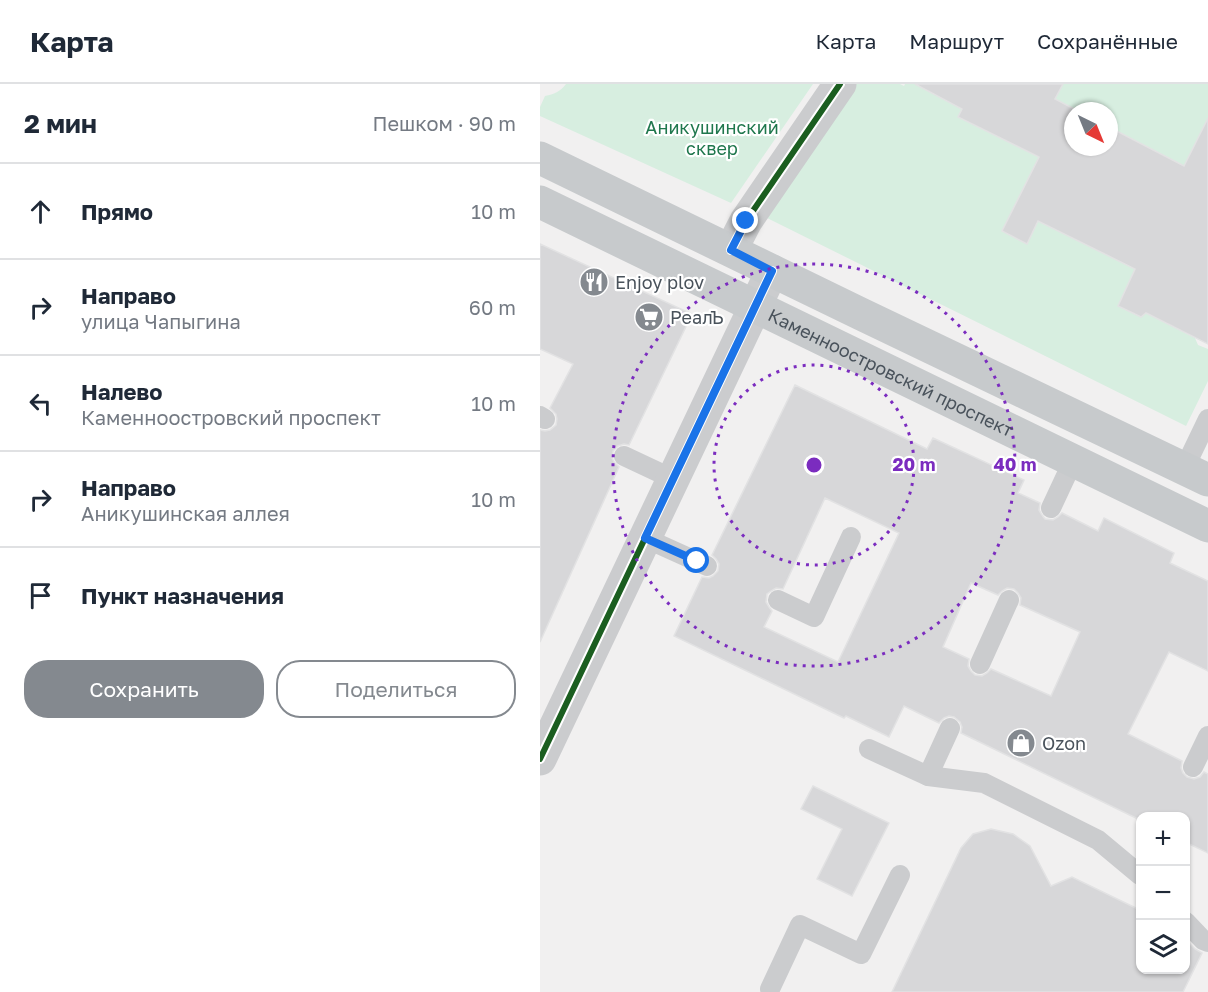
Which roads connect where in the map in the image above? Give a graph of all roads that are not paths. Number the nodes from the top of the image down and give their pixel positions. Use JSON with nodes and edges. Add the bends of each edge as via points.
{"nodes":[{"id":1,"x":840,"y":84,"type":"edge"},
{"id":2,"x":540,"y":158,"type":"edge"},
{"id":3,"x":540,"y":202,"type":"edge"},
{"id":4,"x":731,"y":250,"type":"junction"},
{"id":5,"x":772,"y":271,"type":"junction"},
{"id":6,"x":755,"y":306,"type":"junction"},
{"id":7,"x":1208,"y":419,"type":"edge"},
{"id":8,"x":624,"y":456,"type":"dead end"},
{"id":9,"x":1073,"y":461,"type":"junction"},
{"id":10,"x":1196,"y":475,"type":"edge"},
{"id":11,"x":673,"y":480,"type":"junction"},
{"id":12,"x":1051,"y":508,"type":"dead end"},
{"id":13,"x":1208,"y":526,"type":"edge"},
{"id":14,"x":851,"y":537,"type":"dead end"},
{"id":15,"x":645,"y":538,"type":"junction"},
{"id":16,"x":707,"y":566,"type":"dead end"},
{"id":17,"x":778,"y":600,"type":"dead end"},
{"id":18,"x":1009,"y":600,"type":"dead end"},
{"id":19,"x":980,"y":664,"type":"dead end"},
{"id":20,"x":950,"y":728,"type":"dead end"},
{"id":21,"x":1208,"y":736,"type":"edge"},
{"id":22,"x":869,"y":749,"type":"dead end"},
{"id":23,"x":540,"y":759,"type":"edge"},
{"id":24,"x":1193,"y":766,"type":"dead end"},
{"id":25,"x":928,"y":776,"type":"junction"},
{"id":26,"x":1136,"y":868,"type":"edge"},
{"id":27,"x":900,"y":875,"type":"dead end"},
{"id":28,"x":770,"y":988,"type":"dead end"}],
"edges":[{"from":1,"to":4,"type":"street","via":[[746,221]]},
{"from":2,"to":4,"type":"main road"},
{"from":3,"to":6,"type":"main road","name":"Каменноостровский проспект"},
{"from":4,"to":5,"type":"main road"},
{"from":5,"to":6,"type":"street"},
{"from":5,"to":10,"type":"main road"},
{"from":6,"to":9,"type":"main road","name":"Каменноостровский проспект"},
{"from":6,"to":11,"type":"street"},
{"from":7,"to":10,"type":"lane"},
{"from":8,"to":11,"type":"lane"},
{"from":9,"to":12,"type":"lane"},
{"from":9,"to":13,"type":"main road","name":"Каменноостровский проспект"},
{"from":11,"to":15,"type":"street"},
{"from":14,"to":17,"type":"lane","via":[[814,617]]},
{"from":15,"to":16,"type":"lane"},
{"from":15,"to":23,"type":"street"},
{"from":18,"to":19,"type":"lane"},
{"from":20,"to":25,"type":"lane"},
{"from":21,"to":24,"type":"lane"},
{"from":22,"to":25,"type":"lane"},
{"from":25,"to":26,"type":"lane","via":[[984,783],[1098,840]]},
{"from":27,"to":28,"type":"lane","via":[[861,954],[800,925]]}]}
